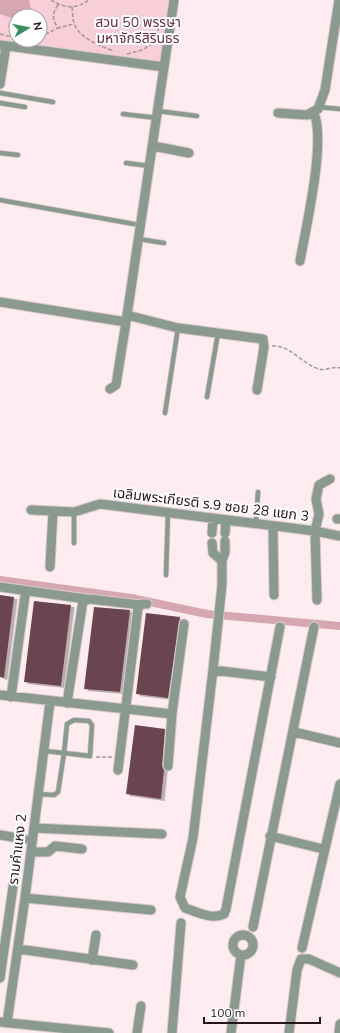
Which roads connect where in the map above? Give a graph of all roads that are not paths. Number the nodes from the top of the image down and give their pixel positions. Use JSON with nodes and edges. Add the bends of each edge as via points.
{"nodes":[{"id":1,"x":174,"y":0,"type":"edge"},
{"id":2,"x":339,"y":0,"type":"edge"},
{"id":3,"x":3,"y":46,"type":"edge"},
{"id":4,"x":164,"y":67,"type":"junction"},
{"id":5,"x":0,"y":84,"type":"edge"},
{"id":6,"x":0,"y":93,"type":"edge"},
{"id":7,"x":53,"y":102,"type":"dead end"},
{"id":8,"x":0,"y":103,"type":"edge"},
{"id":9,"x":25,"y":107,"type":"dead end"},
{"id":10,"x":317,"y":110,"type":"junction"},
{"id":11,"x":340,"y":110,"type":"edge"},
{"id":12,"x":278,"y":113,"type":"dead end"},
{"id":13,"x":123,"y":114,"type":"dead end"},
{"id":14,"x":157,"y":114,"type":"junction"},
{"id":15,"x":197,"y":116,"type":"dead end"},
{"id":16,"x":153,"y":146,"type":"junction"},
{"id":17,"x":0,"y":153,"type":"edge"},
{"id":18,"x":189,"y":153,"type":"dead end"},
{"id":19,"x":18,"y":155,"type":"dead end"},
{"id":20,"x":126,"y":163,"type":"dead end"},
{"id":21,"x":150,"y":166,"type":"junction"},
{"id":22,"x":0,"y":200,"type":"edge"},
{"id":23,"x":134,"y":224,"type":"dead end"},
{"id":24,"x":139,"y":239,"type":"junction"},
{"id":25,"x":164,"y":243,"type":"dead end"},
{"id":26,"x":300,"y":261,"type":"dead end"},
{"id":27,"x":0,"y":302,"type":"edge"},
{"id":28,"x":126,"y":318,"type":"junction"},
{"id":29,"x":178,"y":328,"type":"junction"},
{"id":30,"x":218,"y":333,"type":"junction"},
{"id":31,"x":110,"y":389,"type":"dead end"},
{"id":32,"x":256,"y":390,"type":"dead end"},
{"id":33,"x":207,"y":397,"type":"dead end"},
{"id":34,"x":165,"y":413,"type":"dead end"},
{"id":35,"x":330,"y":479,"type":"dead end"},
{"id":36,"x":258,"y":492,"type":"dead end"},
{"id":37,"x":31,"y":510,"type":"dead end"},
{"id":38,"x":53,"y":511,"type":"junction"},
{"id":39,"x":74,"y":512,"type":"junction"},
{"id":40,"x":168,"y":512,"type":"junction"},
{"id":41,"x":213,"y":518,"type":"junction"},
{"id":42,"x":226,"y":520,"type":"junction"},
{"id":43,"x":256,"y":523,"type":"junction"},
{"id":44,"x":273,"y":526,"type":"junction"},
{"id":45,"x":316,"y":531,"type":"junction"},
{"id":46,"x":212,"y":533,"type":"dead end"},
{"id":47,"x":340,"y":536,"type":"edge"},
{"id":48,"x":74,"y":543,"type":"dead end"},
{"id":49,"x":212,"y":543,"type":"dead end"},
{"id":50,"x":222,"y":561,"type":"junction"},
{"id":51,"x":50,"y":567,"type":"dead end"},
{"id":52,"x":166,"y":575,"type":"dead end"},
{"id":53,"x":0,"y":587,"type":"edge"},
{"id":54,"x":274,"y":595,"type":"dead end"},
{"id":55,"x":25,"y":596,"type":"dead end"},
{"id":56,"x":86,"y":599,"type":"junction"},
{"id":57,"x":317,"y":600,"type":"dead end"},
{"id":58,"x":184,"y":624,"type":"dead end"},
{"id":59,"x":280,"y":627,"type":"dead end"},
{"id":60,"x":314,"y":627,"type":"dead end"},
{"id":61,"x":213,"y":670,"type":"junction"},
{"id":62,"x":271,"y":677,"type":"junction"},
{"id":63,"x":0,"y":695,"type":"edge"},
{"id":64,"x":11,"y":697,"type":"junction"},
{"id":65,"x":50,"y":702,"type":"junction"},
{"id":66,"x":67,"y":704,"type":"junction"},
{"id":67,"x":125,"y":710,"type":"junction"},
{"id":68,"x":172,"y":714,"type":"junction"},
{"id":69,"x":294,"y":732,"type":"junction"},
{"id":70,"x":340,"y":743,"type":"edge"},
{"id":71,"x":44,"y":751,"type":"junction"},
{"id":72,"x":64,"y":753,"type":"junction"},
{"id":73,"x":168,"y":766,"type":"dead end"},
{"id":74,"x":118,"y":770,"type":"dead end"},
{"id":75,"x":340,"y":784,"type":"edge"},
{"id":76,"x":38,"y":794,"type":"junction"},
{"id":77,"x":34,"y":828,"type":"junction"},
{"id":78,"x":162,"y":834,"type":"dead end"},
{"id":79,"x":0,"y":835,"type":"edge"},
{"id":80,"x":270,"y":836,"type":"junction"},
{"id":81,"x":20,"y":838,"type":"junction"},
{"id":82,"x":32,"y":840,"type":"junction"},
{"id":83,"x":323,"y":849,"type":"junction"},
{"id":84,"x":82,"y":850,"type":"dead end"},
{"id":85,"x":31,"y":852,"type":"junction"},
{"id":86,"x":25,"y":898,"type":"junction"},
{"id":87,"x":151,"y":910,"type":"dead end"},
{"id":88,"x":181,"y":923,"type":"dead end"},
{"id":89,"x":253,"y":927,"type":"dead end"},
{"id":90,"x":96,"y":935,"type":"dead end"},
{"id":91,"x":302,"y":948,"type":"dead end"},
{"id":92,"x":18,"y":949,"type":"junction"},
{"id":93,"x":241,"y":955,"type":"dead end"},
{"id":94,"x":92,"y":960,"type":"junction"},
{"id":95,"x":133,"y":965,"type":"dead end"},
{"id":96,"x":340,"y":973,"type":"edge"},
{"id":97,"x":0,"y":978,"type":"edge"},
{"id":98,"x":141,"y":1006,"type":"dead end"},
{"id":99,"x":3,"y":1022,"type":"edge"},
{"id":100,"x":340,"y":1024,"type":"edge"},
{"id":101,"x":89,"y":1032,"type":"edge"},
{"id":102,"x":109,"y":1033,"type":"edge"},
{"id":103,"x":137,"y":1033,"type":"edge"},
{"id":104,"x":172,"y":1033,"type":"edge"},
{"id":105,"x":231,"y":1033,"type":"edge"},
{"id":106,"x":289,"y":1033,"type":"edge"},
{"id":107,"x":339,"y":1033,"type":"edge"}],
"edges":[{"from":1,"to":4,"type":"street"},
{"from":2,"to":10,"type":"street","via":[[325,90]]},
{"from":3,"to":4,"type":"street"},
{"from":3,"to":5,"type":"street"},
{"from":4,"to":14,"type":"street"},
{"from":6,"to":7,"type":"lane"},
{"from":8,"to":9,"type":"lane"},
{"from":10,"to":11,"type":"lane"},
{"from":10,"to":12,"type":"street","via":[[301,115]]},
{"from":10,"to":26,"type":"street","via":[[319,136],[315,178]]},
{"from":13,"to":14,"type":"lane"},
{"from":14,"to":15,"type":"lane"},
{"from":14,"to":16,"type":"street"},
{"from":16,"to":18,"type":"street"},
{"from":16,"to":21,"type":"street"},
{"from":17,"to":19,"type":"lane"},
{"from":20,"to":21,"type":"lane"},
{"from":21,"to":24,"type":"street"},
{"from":22,"to":23,"type":"lane"},
{"from":24,"to":25,"type":"lane"},
{"from":24,"to":28,"type":"street"},
{"from":27,"to":28,"type":"street"},
{"from":28,"to":29,"type":"street"},
{"from":28,"to":31,"type":"street","via":[[116,385]]},
{"from":29,"to":30,"type":"street"},
{"from":29,"to":34,"type":"lane"},
{"from":30,"to":32,"type":"street","via":[[260,339],[265,343]]},
{"from":30,"to":33,"type":"lane"},
{"from":35,"to":45,"type":"street","via":[[319,485],[316,499],[319,514]]},
{"from":36,"to":43,"type":"lane"},
{"from":37,"to":38,"type":"street","name":"เฉลิมพระเกียรติ ร.9 ซอย 28 แยก 3"},
{"from":38,"to":39,"type":"street","name":"เฉลิมพระเกียรติ ร.9 ซอย 28 แยก 3"},
{"from":38,"to":51,"type":"street"},
{"from":39,"to":40,"type":"street","name":"เฉลิมพระเกียรติ ร.9 ซอย 28 แยก 3","via":[[100,504]]},
{"from":39,"to":48,"type":"lane"},
{"from":40,"to":41,"type":"street","name":"เฉลิมพระเกียรติ ร.9 ซอย 28 แยก 3"},
{"from":40,"to":52,"type":"lane"},
{"from":41,"to":42,"type":"street","name":"เฉลิมพระเกียรติ ร.9 ซอย 28 แยก 3"},
{"from":41,"to":46,"type":"street"},
{"from":42,"to":43,"type":"street","name":"เฉลิมพระเกียรติ ร.9 ซอย 28 แยก 3"},
{"from":42,"to":50,"type":"street","via":[[225,552]]},
{"from":43,"to":44,"type":"street","name":"เฉลิมพระเกียรติ ร.9 ซอย 28 แยก 3"},
{"from":44,"to":45,"type":"street","name":"เฉลิมพระเกียรติ ร.9 ซอย 28 แยก 3"},
{"from":44,"to":54,"type":"street"},
{"from":45,"to":47,"type":"street","name":"เฉลิมพระเกียรติ ร.9 ซอย 28 แยก 3"},
{"from":45,"to":57,"type":"street"},
{"from":49,"to":50,"type":"street","via":[[214,552]]},
{"from":50,"to":61,"type":"street"},
{"from":53,"to":56,"type":"street"},
{"from":55,"to":64,"type":"street"},
{"from":56,"to":66,"type":"street","via":[[82,605]]},
{"from":56,"to":67,"type":"street","via":[[143,604]]},
{"from":58,"to":68,"type":"street"},
{"from":59,"to":62,"type":"street"},
{"from":60,"to":69,"type":"street"},
{"from":61,"to":62,"type":"street"},
{"from":61,"to":62,"type":"street","via":[[193,838],[180,897],[185,908],[218,917],[224,914],[226,909]]},
{"from":63,"to":64,"type":"street"},
{"from":64,"to":65,"type":"street"},
{"from":65,"to":66,"type":"street"},
{"from":65,"to":71,"type":"street","name":"รามคำแหง 2"},
{"from":66,"to":67,"type":"street"},
{"from":67,"to":68,"type":"street"},
{"from":67,"to":74,"type":"street"},
{"from":68,"to":73,"type":"street"},
{"from":69,"to":70,"type":"street"},
{"from":69,"to":80,"type":"street"},
{"from":71,"to":72,"type":"lane"},
{"from":71,"to":76,"type":"street","name":"รามคำแหง 2"},
{"from":72,"to":72,"type":"lane","via":[[68,722],[91,722],[93,727],[90,756]]},
{"from":72,"to":76,"type":"lane","via":[[58,792],[54,795]]},
{"from":75,"to":83,"type":"street"},
{"from":76,"to":77,"type":"street","name":"รามคำแหง 2"},
{"from":77,"to":78,"type":"street"},
{"from":77,"to":82,"type":"street","name":"รามคำแหง 2"},
{"from":79,"to":81,"type":"street"},
{"from":80,"to":83,"type":"street"},
{"from":80,"to":89,"type":"street"},
{"from":81,"to":82,"type":"street"},
{"from":81,"to":97,"type":"street"},
{"from":82,"to":85,"type":"street","name":"รามคำแหง 2"},
{"from":83,"to":91,"type":"street"},
{"from":84,"to":85,"type":"street","via":[[55,846],[48,852]]},
{"from":85,"to":86,"type":"street","name":"รามคำแหง 2"},
{"from":86,"to":87,"type":"street"},
{"from":86,"to":92,"type":"street","name":"รามคำแหง 2"},
{"from":88,"to":104,"type":"street"},
{"from":90,"to":94,"type":"street"},
{"from":92,"to":94,"type":"street"},
{"from":92,"to":99,"type":"street","name":"รามคำแหง 2"},
{"from":93,"to":105,"type":"street"},
{"from":94,"to":95,"type":"street"},
{"from":96,"to":106,"type":"street","via":[[309,959],[301,960],[297,970]]},
{"from":98,"to":103,"type":"street"},
{"from":99,"to":101,"type":"street"},
{"from":100,"to":107,"type":"street"},
{"from":101,"to":102,"type":"street"}]}
